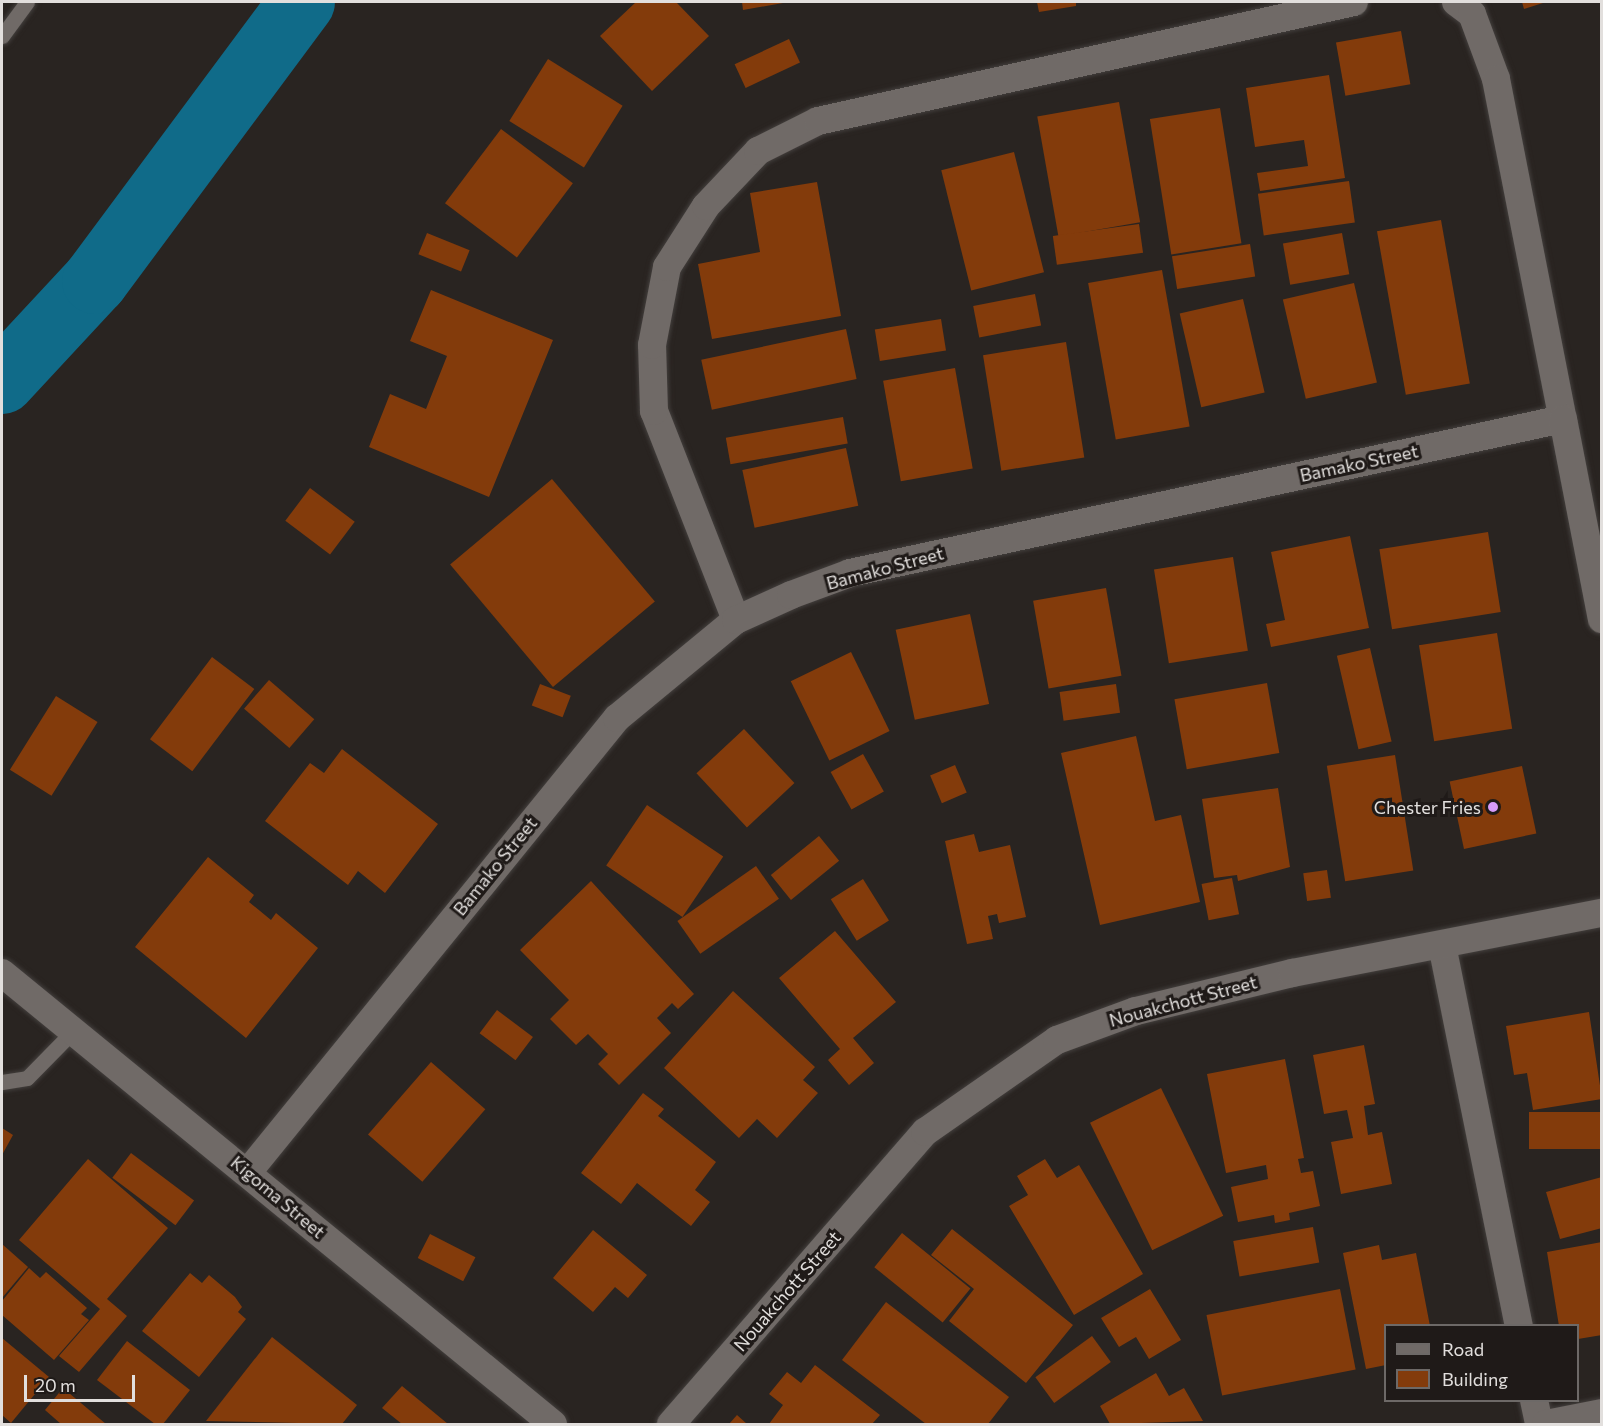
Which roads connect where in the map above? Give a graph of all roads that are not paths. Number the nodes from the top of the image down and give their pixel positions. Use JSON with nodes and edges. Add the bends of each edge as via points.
{"nodes":[{"id":1,"x":27,"y":2,"type":"edge"},
{"id":2,"x":1354,"y":2,"type":"edge"},
{"id":3,"x":1456,"y":2,"type":"edge"},
{"id":4,"x":2,"y":36,"type":"edge"},
{"id":5,"x":1563,"y":420,"type":"junction"},
{"id":6,"x":1602,"y":619,"type":"edge"},
{"id":7,"x":736,"y":621,"type":"junction"},
{"id":8,"x":1602,"y":913,"type":"edge"},
{"id":9,"x":1442,"y":945,"type":"junction"},
{"id":10,"x":2,"y":973,"type":"edge"},
{"id":11,"x":74,"y":1030,"type":"junction"},
{"id":12,"x":2,"y":1082,"type":"edge"},
{"id":13,"x":248,"y":1173,"type":"junction"},
{"id":14,"x":1519,"y":1324,"type":"edge"},
{"id":15,"x":1534,"y":1402,"type":"edge"},
{"id":16,"x":1602,"y":1413,"type":"edge"},
{"id":17,"x":553,"y":1425,"type":"edge"},
{"id":18,"x":671,"y":1425,"type":"edge"},
{"id":19,"x":1539,"y":1425,"type":"edge"},
{"id":20,"x":1546,"y":1425,"type":"edge"}],
"edges":[{"from":1,"to":4,"type":"lane"},
{"from":2,"to":7,"type":"street","via":[[818,121],[758,151],[706,206],[667,267],[652,345],[654,411]]},
{"from":3,"to":5,"type":"street","via":[[1472,14],[1496,79]]},
{"from":5,"to":6,"type":"street"},
{"from":5,"to":7,"type":"street","name":"Bamako Street","via":[[850,573]]},
{"from":7,"to":13,"type":"street","name":"Bamako Street","via":[[617,718]]},
{"from":8,"to":9,"type":"street","name":"Nouakchott Street"},
{"from":9,"to":14,"type":"street"},
{"from":9,"to":18,"type":"street","name":"Nouakchott Street","via":[[1292,973],[1136,1011],[1057,1040],[1004,1072],[925,1132]]},
{"from":10,"to":11,"type":"street","name":"Kigoma Street"},
{"from":11,"to":12,"type":"lane","via":[[27,1078]]},
{"from":11,"to":13,"type":"street","name":"Kigoma Street"},
{"from":13,"to":17,"type":"street","name":"Kigoma Street"},
{"from":15,"to":19,"type":"street"},
{"from":16,"to":20,"type":"street"}]}
